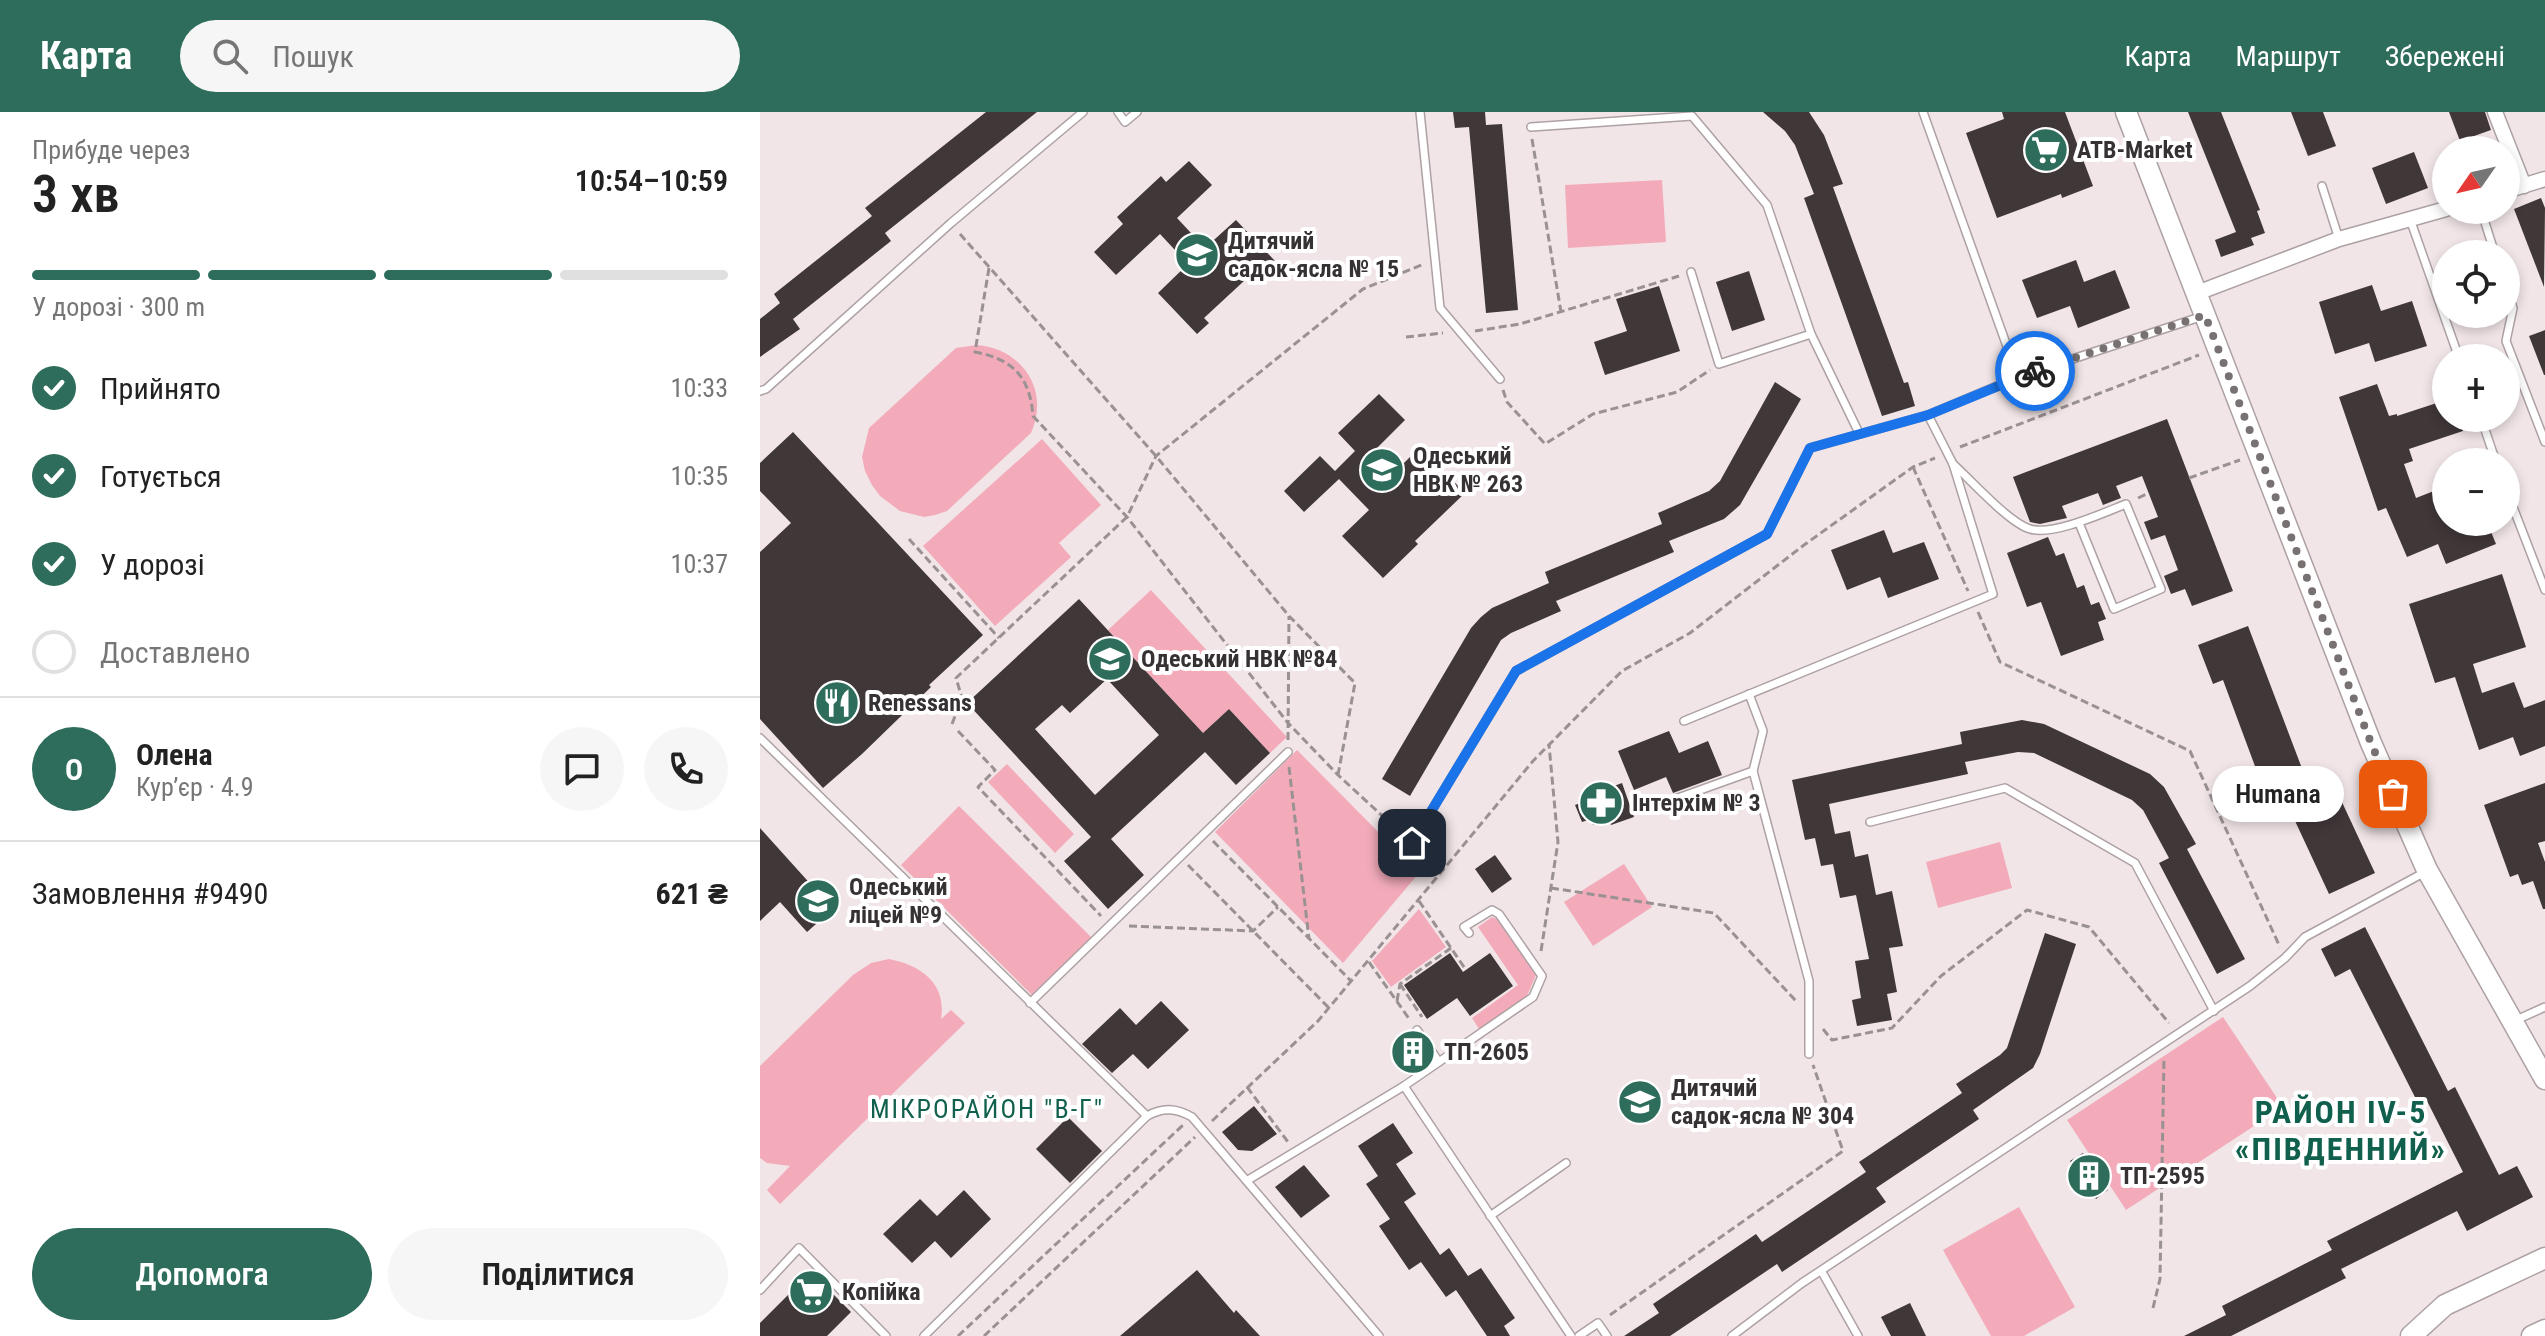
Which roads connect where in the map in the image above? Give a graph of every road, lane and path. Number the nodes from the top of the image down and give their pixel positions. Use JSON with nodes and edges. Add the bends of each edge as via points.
{"nodes":[{"id":1,"x":1083,"y":112,"type":"edge"},
{"id":2,"x":1118,"y":112,"type":"edge"},
{"id":3,"x":1137,"y":112,"type":"edge"},
{"id":4,"x":1420,"y":112,"type":"edge"},
{"id":5,"x":1923,"y":112,"type":"edge"},
{"id":6,"x":2126,"y":112,"type":"edge"},
{"id":7,"x":2495,"y":112,"type":"edge"},
{"id":8,"x":1531,"y":127,"type":"joint"},
{"id":9,"x":2545,"y":179,"type":"edge"},
{"id":10,"x":2322,"y":186,"type":"dead end"},
{"id":11,"x":2524,"y":186,"type":"junction"},
{"id":12,"x":2520,"y":187,"type":"edge"},
{"id":13,"x":2432,"y":213,"type":"edge"},
{"id":14,"x":2410,"y":219,"type":"junction"},
{"id":15,"x":951,"y":223,"type":"junction"},
{"id":16,"x":2339,"y":239,"type":"junction"},
{"id":17,"x":1435,"y":260,"type":"junction"},
{"id":18,"x":989,"y":268,"type":"junction"},
{"id":19,"x":1691,"y":272,"type":"joint"},
{"id":20,"x":2197,"y":293,"type":"junction"},
{"id":21,"x":1561,"y":312,"type":"junction"},
{"id":22,"x":2205,"y":315,"type":"junction"},
{"id":23,"x":2509,"y":328,"type":"edge"},
{"id":24,"x":1460,"y":332,"type":"junction"},
{"id":25,"x":1811,"y":334,"type":"junction"},
{"id":26,"x":1406,"y":337,"type":"dead end"},
{"id":27,"x":2454,"y":344,"type":"edge"},
{"id":28,"x":2218,"y":347,"type":"junction"},
{"id":29,"x":1719,"y":364,"type":"junction"},
{"id":30,"x":2018,"y":377,"type":"junction"},
{"id":31,"x":1500,"y":379,"type":"joint"},
{"id":32,"x":760,"y":391,"type":"edge"},
{"id":33,"x":1928,"y":415,"type":"junction"},
{"id":34,"x":1859,"y":433,"type":"junction"},
{"id":35,"x":2545,"y":442,"type":"edge"},
{"id":36,"x":1946,"y":453,"type":"junction"},
{"id":37,"x":2259,"y":454,"type":"junction"},
{"id":38,"x":1156,"y":456,"type":"junction"},
{"id":39,"x":1953,"y":464,"type":"junction"},
{"id":40,"x":1913,"y":467,"type":"junction"},
{"id":41,"x":2189,"y":478,"type":"dead end"},
{"id":42,"x":1127,"y":517,"type":"junction"},
{"id":43,"x":2079,"y":523,"type":"junction"},
{"id":44,"x":2520,"y":525,"type":"edge"},
{"id":45,"x":909,"y":539,"type":"dead end"},
{"id":46,"x":2545,"y":590,"type":"edge"},
{"id":47,"x":1973,"y":601,"type":"junction"},
{"id":48,"x":1289,"y":616,"type":"junction"},
{"id":49,"x":999,"y":638,"type":"junction"},
{"id":50,"x":1749,"y":694,"type":"junction"},
{"id":51,"x":1684,"y":721,"type":"dead end"},
{"id":52,"x":1288,"y":723,"type":"junction"},
{"id":53,"x":952,"y":724,"type":"dead end"},
{"id":54,"x":958,"y":731,"type":"dead end"},
{"id":55,"x":760,"y":738,"type":"edge"},
{"id":56,"x":1549,"y":745,"type":"junction"},
{"id":57,"x":1288,"y":752,"type":"junction"},
{"id":58,"x":1753,"y":771,"type":"junction"},
{"id":59,"x":1338,"y":775,"type":"junction"},
{"id":60,"x":1664,"y":803,"type":"dead end"},
{"id":61,"x":1870,"y":822,"type":"dead end"},
{"id":62,"x":1204,"y":832,"type":"junction"},
{"id":63,"x":1412,"y":843,"type":"joint"},
{"id":64,"x":1179,"y":857,"type":"junction"},
{"id":65,"x":2427,"y":870,"type":"junction"},
{"id":66,"x":1551,"y":888,"type":"junction"},
{"id":67,"x":1419,"y":901,"type":"junction"},
{"id":68,"x":1278,"y":907,"type":"junction"},
{"id":69,"x":1110,"y":925,"type":"junction"},
{"id":70,"x":1253,"y":931,"type":"junction"},
{"id":71,"x":1469,"y":933,"type":"dead end"},
{"id":72,"x":1309,"y":939,"type":"junction"},
{"id":73,"x":1451,"y":948,"type":"junction"},
{"id":74,"x":2285,"y":958,"type":"junction"},
{"id":75,"x":1369,"y":962,"type":"junction"},
{"id":76,"x":1466,"y":970,"type":"dead end"},
{"id":77,"x":1538,"y":971,"type":"junction"},
{"id":78,"x":1351,"y":981,"type":"junction"},
{"id":79,"x":1400,"y":984,"type":"junction"},
{"id":80,"x":1397,"y":1001,"type":"junction"},
{"id":81,"x":1030,"y":1003,"type":"junction"},
{"id":82,"x":2545,"y":1007,"type":"edge"},
{"id":83,"x":1329,"y":1008,"type":"junction"},
{"id":84,"x":2214,"y":1011,"type":"junction"},
{"id":85,"x":1809,"y":1015,"type":"junction"},
{"id":86,"x":1425,"y":1021,"type":"dead end"},
{"id":87,"x":2512,"y":1022,"type":"junction"},
{"id":88,"x":1417,"y":1030,"type":"joint"},
{"id":89,"x":2178,"y":1035,"type":"junction"},
{"id":90,"x":2164,"y":1045,"type":"junction"},
{"id":91,"x":1809,"y":1054,"type":"joint"},
{"id":92,"x":1439,"y":1062,"type":"junction"},
{"id":93,"x":2545,"y":1079,"type":"edge"},
{"id":94,"x":1404,"y":1086,"type":"junction"},
{"id":95,"x":1247,"y":1087,"type":"junction"},
{"id":96,"x":1147,"y":1116,"type":"junction"},
{"id":97,"x":1192,"y":1117,"type":"junction"},
{"id":98,"x":1203,"y":1129,"type":"junction"},
{"id":99,"x":1295,"y":1151,"type":"junction"},
{"id":100,"x":1566,"y":1163,"type":"dead end"},
{"id":101,"x":1248,"y":1180,"type":"junction"},
{"id":102,"x":1490,"y":1216,"type":"junction"},
{"id":103,"x":2545,"y":1258,"type":"edge"},
{"id":104,"x":1822,"y":1272,"type":"junction"},
{"id":105,"x":760,"y":1290,"type":"edge"},
{"id":106,"x":2153,"y":1308,"type":"dead end"},
{"id":107,"x":1598,"y":1323,"type":"junction"},
{"id":108,"x":2545,"y":1330,"type":"edge"},
{"id":109,"x":886,"y":1336,"type":"edge"},
{"id":110,"x":924,"y":1336,"type":"edge"},
{"id":111,"x":958,"y":1336,"type":"edge"},
{"id":112,"x":984,"y":1336,"type":"edge"},
{"id":113,"x":1379,"y":1336,"type":"edge"},
{"id":114,"x":1571,"y":1336,"type":"edge"},
{"id":115,"x":1579,"y":1336,"type":"edge"},
{"id":116,"x":1607,"y":1336,"type":"edge"},
{"id":117,"x":1732,"y":1336,"type":"edge"},
{"id":118,"x":1858,"y":1336,"type":"edge"},
{"id":119,"x":2411,"y":1336,"type":"edge"},
{"id":120,"x":2532,"y":1336,"type":"edge"}],
"edges":[{"from":1,"to":15,"type":"lane"},
{"from":2,"to":3,"type":"lane","via":[[1125,122]]},
{"from":4,"to":17,"type":"lane"},
{"from":5,"to":30,"type":"lane"},
{"from":6,"to":20,"type":"main road"},
{"from":7,"to":11,"type":"street"},
{"from":8,"to":21,"type":"path"},
{"from":8,"to":25,"type":"lane","via":[[1692,116],[1767,205]]},
{"from":9,"to":11,"type":"street"},
{"from":10,"to":16,"type":"lane"},
{"from":11,"to":12,"type":"street"},
{"from":13,"to":14,"type":"street"},
{"from":14,"to":16,"type":"street"},
{"from":14,"to":27,"type":"lane"},
{"from":15,"to":18,"type":"path"},
{"from":15,"to":32,"type":"lane"},
{"from":16,"to":20,"type":"street"},
{"from":17,"to":24,"type":"lane","via":[[1440,308]]},
{"from":17,"to":38,"type":"path","via":[[1363,289]]},
{"from":18,"to":38,"type":"path"},
{"from":18,"to":42,"type":"path","via":[[975,352],[1014,366],[1032,396],[1033,416]]},
{"from":19,"to":21,"type":"path"},
{"from":19,"to":29,"type":"lane"},
{"from":20,"to":22,"type":"main road"},
{"from":21,"to":24,"type":"path"},
{"from":22,"to":28,"type":"main road"},
{"from":22,"to":30,"type":"lane"},
{"from":23,"to":35,"type":"lane","via":[[2506,341]]},
{"from":24,"to":26,"type":"path"},
{"from":24,"to":31,"type":"lane"},
{"from":25,"to":29,"type":"lane"},
{"from":25,"to":34,"type":"lane"},
{"from":28,"to":36,"type":"path"},
{"from":28,"to":37,"type":"main road"},
{"from":29,"to":31,"type":"path","via":[[1677,392],[1593,414],[1545,444],[1507,402]]},
{"from":30,"to":33,"type":"lane"},
{"from":33,"to":34,"type":"lane"},
{"from":33,"to":36,"type":"lane"},
{"from":34,"to":63,"type":"lane","via":[[1810,448],[1767,534],[1516,671]]},
{"from":36,"to":39,"type":"lane"},
{"from":36,"to":40,"type":"path"},
{"from":37,"to":41,"type":"path"},
{"from":37,"to":65,"type":"main road","via":[[2371,743]]},
{"from":38,"to":42,"type":"path"},
{"from":38,"to":48,"type":"path"},
{"from":39,"to":43,"type":"lane","via":[[2018,524],[2033,530]]},
{"from":39,"to":47,"type":"lane","via":[[1993,594]]},
{"from":40,"to":47,"type":"path"},
{"from":40,"to":56,"type":"path","via":[[1690,633],[1622,671]]},
{"from":42,"to":49,"type":"path"},
{"from":42,"to":52,"type":"path"},
{"from":43,"to":43,"type":"lane","via":[[2126,504],[2161,589],[2114,609]]},
{"from":44,"to":46,"type":"lane"},
{"from":45,"to":49,"type":"path"},
{"from":47,"to":50,"type":"lane"},
{"from":47,"to":74,"type":"path","via":[[2000,662],[2190,751]]},
{"from":48,"to":52,"type":"path"},
{"from":48,"to":59,"type":"path","via":[[1355,683]]},
{"from":49,"to":53,"type":"path","via":[[956,678],[962,698]]},
{"from":50,"to":51,"type":"lane"},
{"from":50,"to":58,"type":"lane","via":[[1763,731]]},
{"from":52,"to":57,"type":"path"},
{"from":52,"to":59,"type":"path"},
{"from":54,"to":69,"type":"path","via":[[995,770],[978,787]]},
{"from":55,"to":81,"type":"lane"},
{"from":56,"to":66,"type":"path","via":[[1558,842]]},
{"from":56,"to":67,"type":"path"},
{"from":57,"to":62,"type":"lane"},
{"from":57,"to":72,"type":"path"},
{"from":58,"to":60,"type":"lane"},
{"from":58,"to":85,"type":"lane","via":[[1809,981]]},
{"from":59,"to":63,"type":"path"},
{"from":61,"to":84,"type":"lane","via":[[2005,788],[2135,863]]},
{"from":62,"to":64,"type":"lane"},
{"from":62,"to":68,"type":"path"},
{"from":64,"to":69,"type":"lane"},
{"from":64,"to":70,"type":"path"},
{"from":65,"to":74,"type":"lane","via":[[2305,937]]},
{"from":65,"to":87,"type":"main road"},
{"from":66,"to":77,"type":"path"},
{"from":66,"to":85,"type":"path","via":[[1714,913]]},
{"from":67,"to":73,"type":"path"},
{"from":67,"to":75,"type":"path"},
{"from":68,"to":70,"type":"path"},
{"from":68,"to":72,"type":"path"},
{"from":69,"to":70,"type":"path"},
{"from":69,"to":81,"type":"lane"},
{"from":70,"to":83,"type":"path"},
{"from":71,"to":77,"type":"lane","via":[[1464,927],[1492,910]]},
{"from":72,"to":78,"type":"path"},
{"from":73,"to":76,"type":"path"},
{"from":73,"to":79,"type":"path"},
{"from":74,"to":84,"type":"lane"},
{"from":75,"to":78,"type":"path"},
{"from":75,"to":80,"type":"path"},
{"from":77,"to":92,"type":"lane","via":[[1542,976],[1533,997]]},
{"from":78,"to":83,"type":"path"},
{"from":79,"to":80,"type":"path"},
{"from":79,"to":86,"type":"path"},
{"from":80,"to":88,"type":"path"},
{"from":81,"to":96,"type":"lane"},
{"from":82,"to":87,"type":"lane"},
{"from":83,"to":95,"type":"path"},
{"from":84,"to":89,"type":"lane"},
{"from":85,"to":89,"type":"path","via":[[1832,1040],[1892,1028],[1941,976],[2027,910],[2089,927]]},
{"from":85,"to":91,"type":"lane"},
{"from":87,"to":93,"type":"main road"},
{"from":88,"to":92,"type":"lane"},
{"from":89,"to":90,"type":"lane"},
{"from":90,"to":104,"type":"lane"},
{"from":90,"to":106,"type":"path","via":[[2160,1279]]},
{"from":91,"to":107,"type":"path","via":[[1843,1151]]},
{"from":92,"to":94,"type":"lane"},
{"from":94,"to":99,"type":"lane"},
{"from":94,"to":102,"type":"lane"},
{"from":95,"to":98,"type":"path"},
{"from":95,"to":99,"type":"path"},
{"from":96,"to":97,"type":"lane","via":[[1170,1109]]},
{"from":96,"to":110,"type":"lane"},
{"from":97,"to":98,"type":"lane"},
{"from":97,"to":111,"type":"path"},
{"from":98,"to":101,"type":"lane"},
{"from":98,"to":112,"type":"path"},
{"from":99,"to":101,"type":"lane"},
{"from":100,"to":102,"type":"lane"},
{"from":101,"to":113,"type":"lane"},
{"from":102,"to":114,"type":"lane"},
{"from":103,"to":119,"type":"main road","via":[[2445,1305]]},
{"from":104,"to":117,"type":"lane"},
{"from":104,"to":118,"type":"lane"},
{"from":105,"to":109,"type":"lane","via":[[799,1248]]},
{"from":107,"to":115,"type":"lane"},
{"from":107,"to":116,"type":"lane"},
{"from":108,"to":120,"type":"main road"}]}
